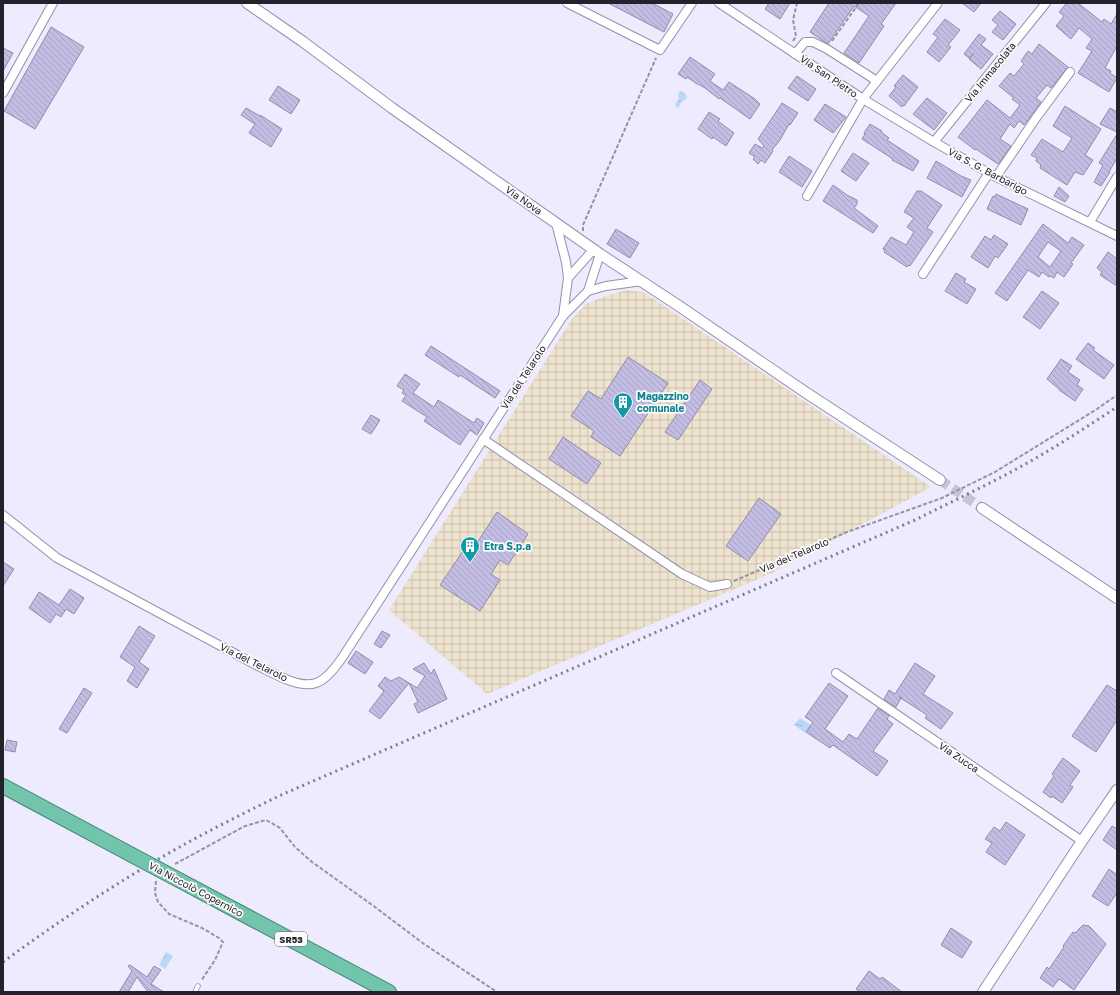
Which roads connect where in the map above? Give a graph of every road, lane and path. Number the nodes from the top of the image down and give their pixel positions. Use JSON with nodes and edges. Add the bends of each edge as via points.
{"nodes":[{"id":1,"x":53,"y":3,"type":"edge"},
{"id":2,"x":247,"y":3,"type":"edge"},
{"id":3,"x":567,"y":3,"type":"edge"},
{"id":4,"x":692,"y":3,"type":"edge"},
{"id":5,"x":719,"y":3,"type":"edge"},
{"id":6,"x":797,"y":3,"type":"edge"},
{"id":7,"x":858,"y":3,"type":"edge"},
{"id":8,"x":938,"y":3,"type":"edge"},
{"id":9,"x":1046,"y":3,"type":"edge"},
{"id":10,"x":827,"y":49,"type":"junction"},
{"id":11,"x":660,"y":50,"type":"junction"},
{"id":12,"x":792,"y":51,"type":"junction"},
{"id":13,"x":1070,"y":72,"type":"dead end"},
{"id":14,"x":877,"y":81,"type":"junction"},
{"id":15,"x":3,"y":93,"type":"edge"},
{"id":16,"x":863,"y":98,"type":"junction"},
{"id":17,"x":934,"y":142,"type":"junction"},
{"id":18,"x":993,"y":175,"type":"junction"},
{"id":19,"x":1117,"y":178,"type":"edge"},
{"id":20,"x":807,"y":196,"type":"dead end"},
{"id":21,"x":1090,"y":222,"type":"junction"},
{"id":22,"x":556,"y":223,"type":"junction"},
{"id":23,"x":1117,"y":236,"type":"edge"},
{"id":24,"x":584,"y":242,"type":"junction"},
{"id":25,"x":597,"y":252,"type":"junction"},
{"id":26,"x":923,"y":274,"type":"dead end"},
{"id":27,"x":568,"y":278,"type":"junction"},
{"id":28,"x":642,"y":281,"type":"junction"},
{"id":29,"x":588,"y":291,"type":"junction"},
{"id":30,"x":563,"y":316,"type":"junction"},
{"id":31,"x":1117,"y":395,"type":"edge"},
{"id":32,"x":483,"y":439,"type":"junction"},
{"id":33,"x":940,"y":480,"type":"tunnel mouth"},
{"id":34,"x":982,"y":508,"type":"tunnel mouth"},
{"id":35,"x":3,"y":515,"type":"edge"},
{"id":36,"x":727,"y":584,"type":"joint"},
{"id":37,"x":1117,"y":598,"type":"edge"},
{"id":38,"x":836,"y":674,"type":"dead end"},
{"id":39,"x":3,"y":786,"type":"edge"},
{"id":40,"x":1116,"y":792,"type":"edge"},
{"id":41,"x":1082,"y":841,"type":"junction"},
{"id":42,"x":175,"y":864,"type":"dead end"},
{"id":43,"x":158,"y":876,"type":"dead end"},
{"id":44,"x":198,"y":986,"type":"joint"},
{"id":45,"x":195,"y":992,"type":"edge"},
{"id":46,"x":389,"y":992,"type":"edge"},
{"id":47,"x":497,"y":992,"type":"edge"},
{"id":48,"x":983,"y":992,"type":"edge"}],
"edges":[{"from":1,"to":15,"type":"street"},
{"from":2,"to":22,"type":"street","name":"Via Nova"},
{"from":3,"to":11,"type":"street"},
{"from":4,"to":11,"type":"street"},
{"from":5,"to":12,"type":"street","name":"Via San Pietro"},
{"from":6,"to":12,"type":"path","via":[[793,20],[796,36]]},
{"from":7,"to":10,"type":"path"},
{"from":8,"to":14,"type":"street"},
{"from":9,"to":17,"type":"street","name":"Via Immacolata"},
{"from":10,"to":12,"type":"street","name":"Via San Pietro","via":[[812,42],[805,42]]},
{"from":10,"to":14,"type":"street","name":"Via San Pietro"},
{"from":11,"to":24,"type":"path","via":[[583,225]]},
{"from":12,"to":16,"type":"street","name":"Via San Pietro"},
{"from":13,"to":18,"type":"street"},
{"from":14,"to":16,"type":"street"},
{"from":16,"to":17,"type":"street","name":"Via S. G. Barbarigo"},
{"from":16,"to":20,"type":"street"},
{"from":17,"to":18,"type":"street","name":"Via S. G. Barbarigo"},
{"from":18,"to":21,"type":"street","name":"Via S. G. Barbarigo"},
{"from":18,"to":26,"type":"street"},
{"from":19,"to":21,"type":"street"},
{"from":21,"to":23,"type":"street","name":"Via S. G. Barbarigo"},
{"from":22,"to":24,"type":"street","name":"Via Nova"},
{"from":22,"to":27,"type":"street"},
{"from":24,"to":25,"type":"street","name":"Via Nova"},
{"from":25,"to":27,"type":"street"},
{"from":25,"to":28,"type":"street","name":"Via Nova"},
{"from":25,"to":29,"type":"street"},
{"from":27,"to":30,"type":"street"},
{"from":28,"to":29,"type":"street"},
{"from":28,"to":33,"type":"street","name":"Via Nova"},
{"from":29,"to":30,"type":"street"},
{"from":30,"to":32,"type":"street","name":"Via del Telarolo"},
{"from":31,"to":36,"type":"path","name":"Via del Telarolo","via":[[995,472],[942,498],[847,532]]},
{"from":32,"to":35,"type":"street","name":"Via del Telarolo","via":[[344,655],[333,670],[318,683],[306,685],[258,666],[57,558]]},
{"from":32,"to":36,"type":"street","via":[[682,574],[710,587]]},
{"from":34,"to":37,"type":"street"},
{"from":38,"to":41,"type":"street","name":"Via Zucca"},
{"from":39,"to":46,"type":"highway","name":"Via Niccolò Copernico","number":"SR53","bridge":true},
{"from":40,"to":41,"type":"street"},
{"from":41,"to":48,"type":"street"},
{"from":42,"to":47,"type":"path","via":[[245,826],[266,820],[280,828],[295,847],[312,862],[424,944]]},
{"from":43,"to":44,"type":"path","via":[[155,893],[158,902],[169,914],[202,928],[223,942]]},
{"from":44,"to":45,"type":"lane"}]}
